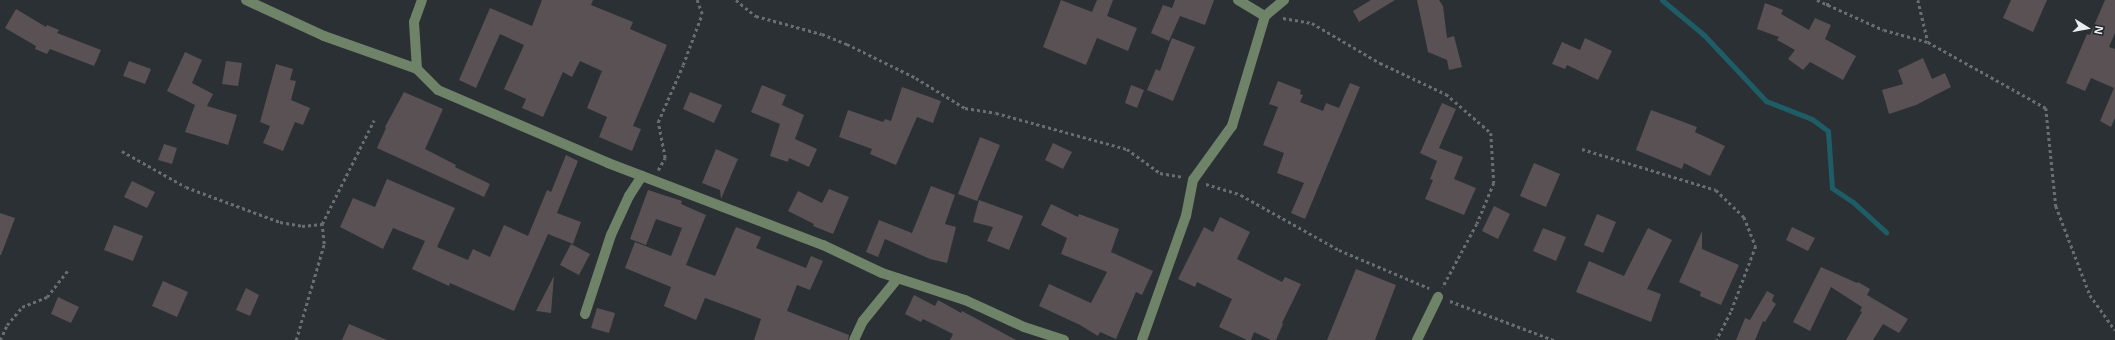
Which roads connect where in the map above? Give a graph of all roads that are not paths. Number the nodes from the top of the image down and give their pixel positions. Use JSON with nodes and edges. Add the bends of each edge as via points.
{"nodes":[{"id":1,"x":246,"y":0,"type":"edge"},
{"id":2,"x":422,"y":0,"type":"edge"},
{"id":3,"x":1238,"y":0,"type":"edge"},
{"id":4,"x":1284,"y":0,"type":"edge"},
{"id":5,"x":1265,"y":16,"type":"junction"},
{"id":6,"x":418,"y":69,"type":"junction"},
{"id":7,"x":646,"y":178,"type":"junction"},
{"id":8,"x":898,"y":278,"type":"junction"},
{"id":9,"x":1438,"y":297,"type":"road end"},
{"id":10,"x":585,"y":314,"type":"dead end"},
{"id":11,"x":854,"y":340,"type":"edge"},
{"id":12,"x":1064,"y":340,"type":"edge"},
{"id":13,"x":1142,"y":340,"type":"edge"},
{"id":14,"x":1418,"y":340,"type":"edge"}],
"edges":[{"from":1,"to":6,"type":"street","via":[[324,36]]},
{"from":2,"to":6,"type":"street","via":[[414,22]]},
{"from":3,"to":5,"type":"street"},
{"from":4,"to":5,"type":"street"},
{"from":5,"to":13,"type":"street","via":[[1232,126],[1193,180],[1186,216]]},
{"from":6,"to":7,"type":"street","via":[[438,90]]},
{"from":7,"to":8,"type":"street","via":[[823,245]]},
{"from":7,"to":10,"type":"street","via":[[629,196],[611,234]]},
{"from":8,"to":11,"type":"street","via":[[863,321]]},
{"from":8,"to":12,"type":"street","via":[[965,300],[1024,326]]},
{"from":9,"to":14,"type":"street"}]}
